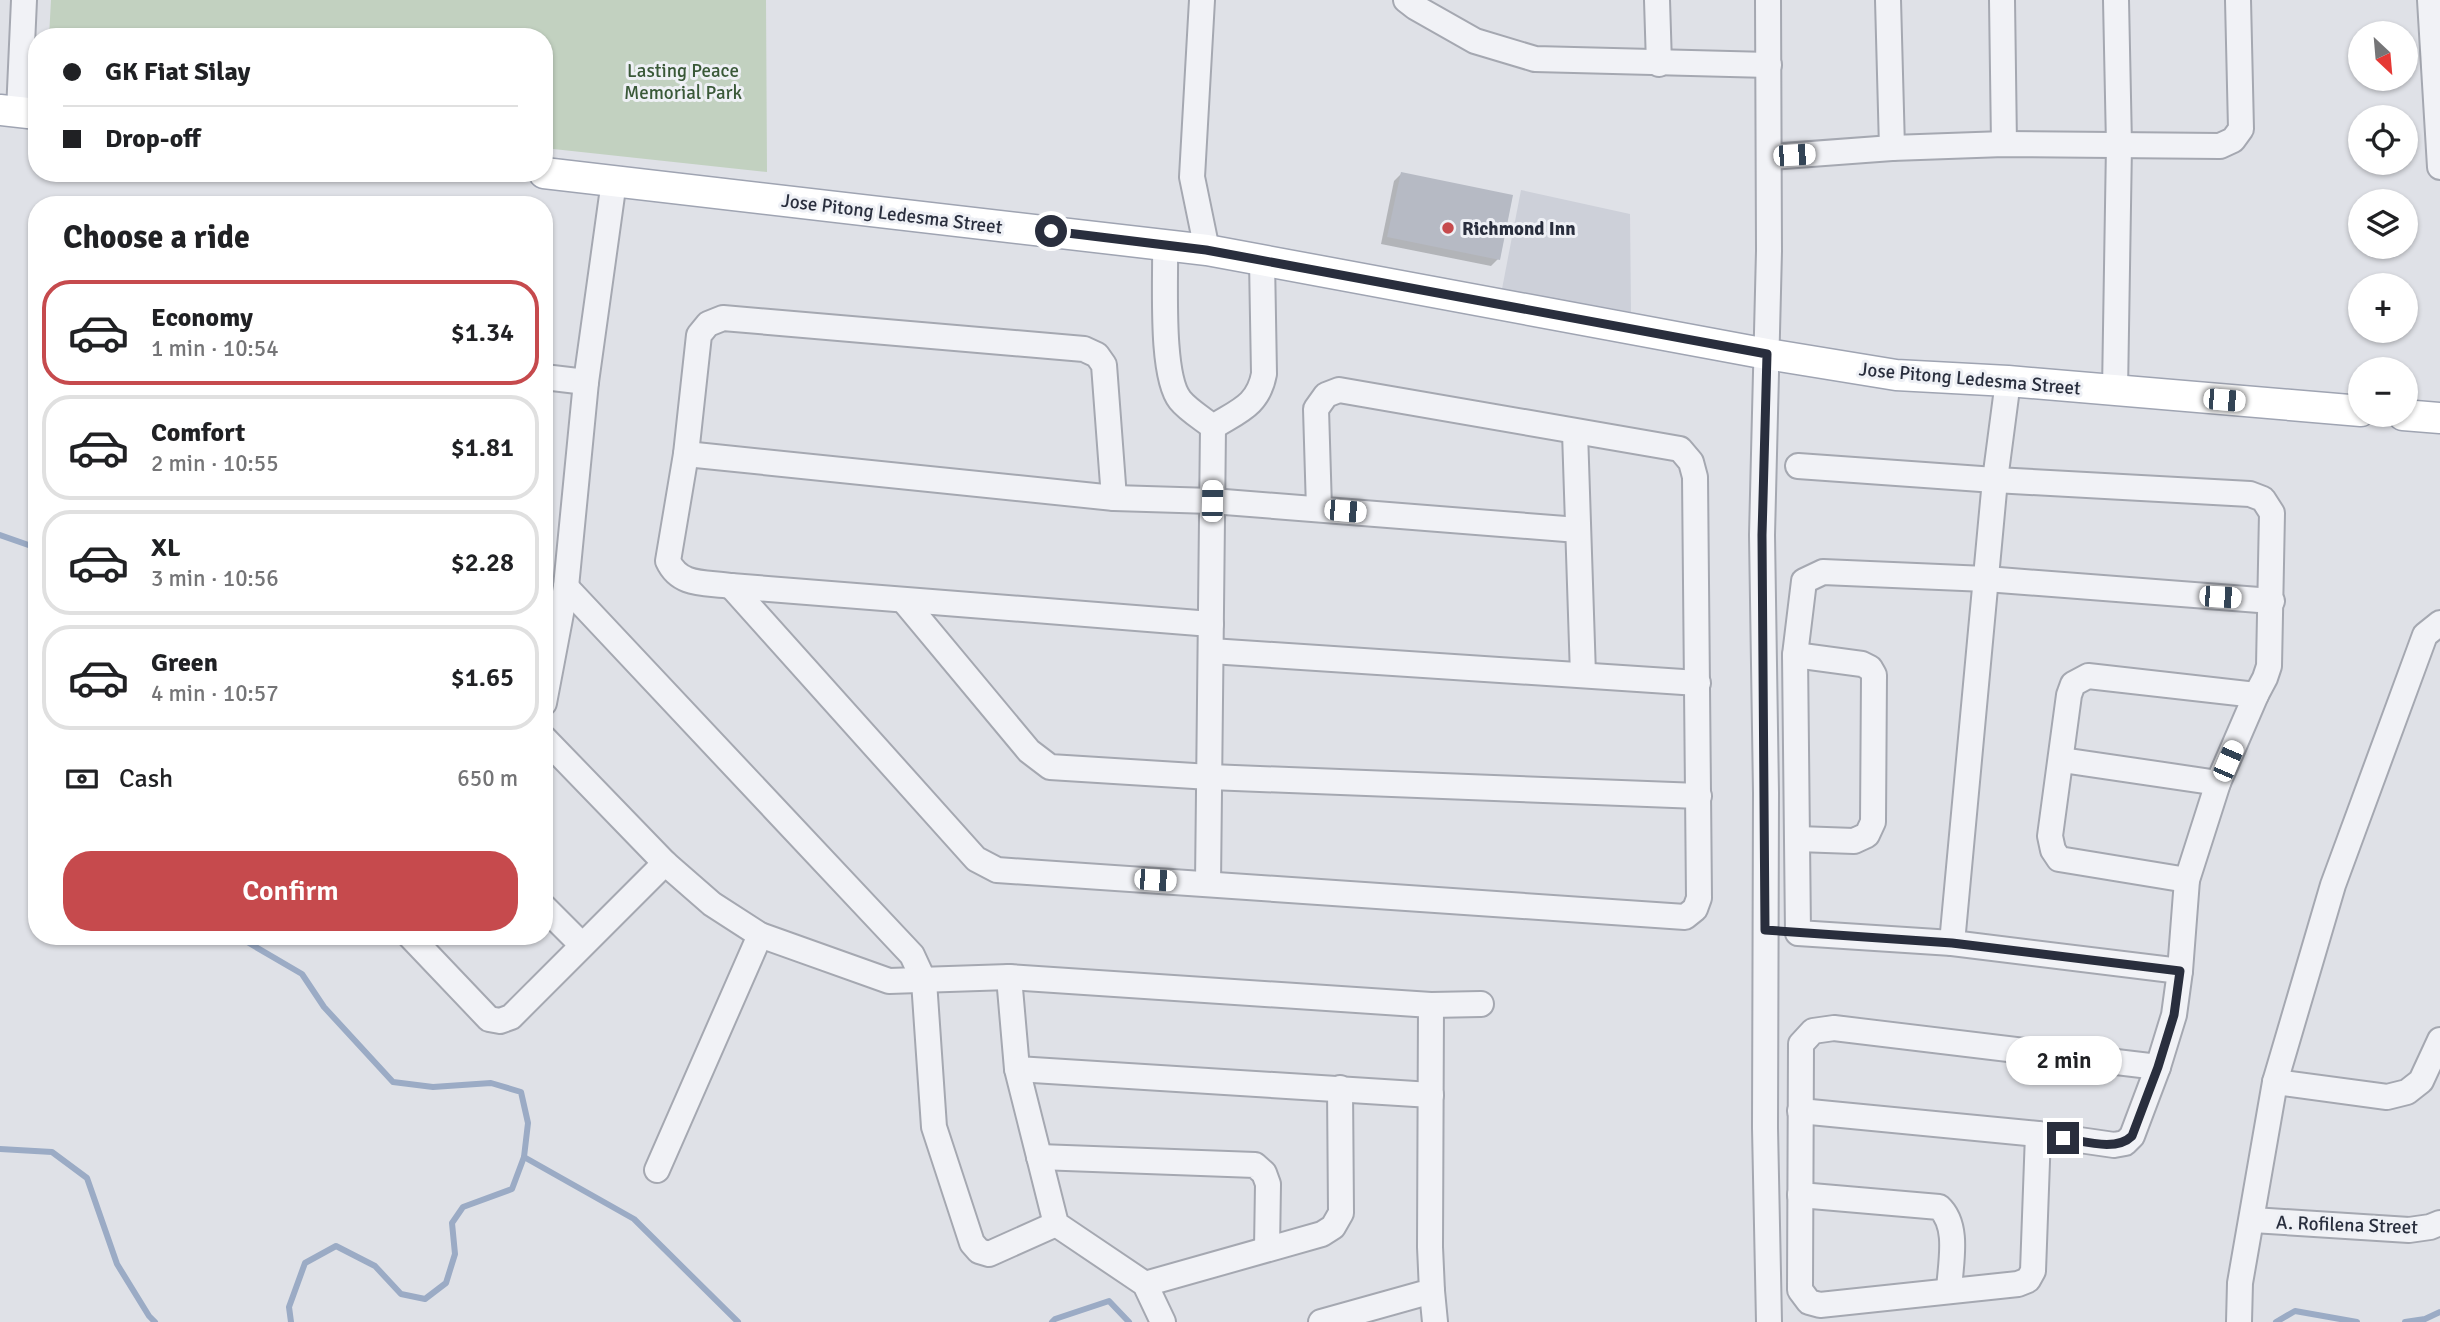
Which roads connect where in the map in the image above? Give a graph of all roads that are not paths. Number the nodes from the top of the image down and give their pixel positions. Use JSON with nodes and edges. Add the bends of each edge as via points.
{"nodes":[{"id":1,"x":24,"y":0,"type":"edge"},
{"id":2,"x":1202,"y":0,"type":"edge"},
{"id":3,"x":1406,"y":0,"type":"edge"},
{"id":4,"x":1657,"y":0,"type":"edge"},
{"id":5,"x":1768,"y":0,"type":"edge"},
{"id":6,"x":1888,"y":0,"type":"edge"},
{"id":7,"x":2002,"y":0,"type":"edge"},
{"id":8,"x":2116,"y":0,"type":"edge"},
{"id":9,"x":2238,"y":0,"type":"edge"},
{"id":10,"x":2430,"y":0,"type":"edge"},
{"id":11,"x":1659,"y":64,"type":"junction"},
{"id":12,"x":1769,"y":65,"type":"junction"},
{"id":13,"x":18,"y":112,"type":"edge"},
{"id":14,"x":2004,"y":144,"type":"junction"},
{"id":15,"x":2119,"y":145,"type":"junction"},
{"id":16,"x":1892,"y":148,"type":"junction"},
{"id":17,"x":1770,"y":157,"type":"junction"},
{"id":18,"x":2440,"y":167,"type":"edge"},
{"id":19,"x":553,"y":174,"type":"edge"},
{"id":20,"x":614,"y":181,"type":"junction"},
{"id":21,"x":1165,"y":245,"type":"junction"},
{"id":22,"x":1206,"y":250,"type":"junction"},
{"id":23,"x":1262,"y":261,"type":"junction"},
{"id":24,"x":1767,"y":354,"type":"junction"},
{"id":25,"x":553,"y":378,"type":"edge"},
{"id":26,"x":2008,"y":381,"type":"junction"},
{"id":27,"x":586,"y":382,"type":"junction"},
{"id":28,"x":2116,"y":391,"type":"junction"},
{"id":29,"x":2348,"y":410,"type":"edge"},
{"id":30,"x":2418,"y":416,"type":"edge"},
{"id":31,"x":2440,"y":418,"type":"edge"},
{"id":32,"x":1213,"y":427,"type":"junction"},
{"id":33,"x":1575,"y":432,"type":"junction"},
{"id":34,"x":686,"y":454,"type":"junction"},
{"id":35,"x":1798,"y":466,"type":"dead end"},
{"id":36,"x":1995,"y":480,"type":"junction"},
{"id":37,"x":1114,"y":498,"type":"junction"},
{"id":38,"x":1212,"y":501,"type":"junction"},
{"id":39,"x":1319,"y":509,"type":"junction"},
{"id":40,"x":1578,"y":530,"type":"junction"},
{"id":41,"x":1986,"y":579,"type":"junction"},
{"id":42,"x":731,"y":586,"type":"junction"},
{"id":43,"x":566,"y":587,"type":"junction"},
{"id":44,"x":904,"y":601,"type":"junction"},
{"id":45,"x":2272,"y":601,"type":"junction"},
{"id":46,"x":2440,"y":623,"type":"edge"},
{"id":47,"x":1211,"y":624,"type":"junction"},
{"id":48,"x":1211,"y":651,"type":"junction"},
{"id":49,"x":1796,"y":655,"type":"junction"},
{"id":50,"x":553,"y":656,"type":"edge"},
{"id":51,"x":1583,"y":675,"type":"junction"},
{"id":52,"x":1698,"y":682,"type":"junction"},
{"id":53,"x":2256,"y":695,"type":"junction"},
{"id":54,"x":553,"y":747,"type":"edge"},
{"id":55,"x":2062,"y":760,"type":"junction"},
{"id":56,"x":1210,"y":777,"type":"junction"},
{"id":57,"x":2218,"y":783,"type":"junction"},
{"id":58,"x":1699,"y":796,"type":"junction"},
{"id":59,"x":1798,"y":839,"type":"junction"},
{"id":60,"x":665,"y":863,"type":"junction"},
{"id":61,"x":2187,"y":880,"type":"junction"},
{"id":62,"x":1208,"y":883,"type":"junction"},
{"id":63,"x":553,"y":916,"type":"edge"},
{"id":64,"x":1765,"y":930,"type":"junction"},
{"id":65,"x":1798,"y":933,"type":"junction"},
{"id":66,"x":760,"y":935,"type":"junction"},
{"id":67,"x":1952,"y":943,"type":"junction"},
{"id":68,"x":582,"y":944,"type":"junction"},
{"id":69,"x":419,"y":945,"type":"edge"},
{"id":70,"x":2180,"y":971,"type":"junction"},
{"id":71,"x":1009,"y":977,"type":"junction"},
{"id":72,"x":924,"y":981,"type":"junction"},
{"id":73,"x":1481,"y":1004,"type":"dead end"},
{"id":74,"x":1431,"y":1005,"type":"junction"},
{"id":75,"x":2440,"y":1040,"type":"edge"},
{"id":76,"x":2158,"y":1067,"type":"junction"},
{"id":77,"x":1017,"y":1069,"type":"junction"},
{"id":78,"x":2275,"y":1082,"type":"junction"},
{"id":79,"x":1340,"y":1088,"type":"junction"},
{"id":80,"x":1431,"y":1095,"type":"junction"},
{"id":81,"x":1800,"y":1111,"type":"junction"},
{"id":82,"x":2038,"y":1134,"type":"junction"},
{"id":83,"x":1039,"y":1157,"type":"junction"},
{"id":84,"x":657,"y":1170,"type":"dead end"},
{"id":85,"x":1800,"y":1195,"type":"junction"},
{"id":86,"x":2253,"y":1220,"type":"junction"},
{"id":87,"x":2440,"y":1223,"type":"edge"},
{"id":88,"x":1056,"y":1224,"type":"junction"},
{"id":89,"x":1267,"y":1249,"type":"junction"},
{"id":90,"x":1145,"y":1284,"type":"junction"},
{"id":91,"x":1949,"y":1291,"type":"junction"},
{"id":92,"x":1432,"y":1292,"type":"junction"},
{"id":93,"x":1163,"y":1322,"type":"edge"},
{"id":94,"x":1321,"y":1322,"type":"edge"},
{"id":95,"x":1435,"y":1322,"type":"edge"},
{"id":96,"x":1769,"y":1322,"type":"edge"},
{"id":97,"x":2239,"y":1322,"type":"edge"}],
"edges":[{"from":1,"to":13,"type":"street"},
{"from":2,"to":22,"type":"street","via":[[1192,177]]},
{"from":3,"to":11,"type":"street","via":[[1475,41],[1535,59]]},
{"from":4,"to":11,"type":"street"},
{"from":5,"to":12,"type":"street"},
{"from":6,"to":16,"type":"street"},
{"from":7,"to":14,"type":"street"},
{"from":8,"to":15,"type":"street"},
{"from":9,"to":15,"type":"street","via":[[2241,129],[2233,140],[2220,146]]},
{"from":10,"to":18,"type":"street"},
{"from":11,"to":12,"type":"street"},
{"from":12,"to":17,"type":"street"},
{"from":14,"to":15,"type":"street"},
{"from":14,"to":16,"type":"street"},
{"from":15,"to":28,"type":"street"},
{"from":16,"to":17,"type":"street"},
{"from":17,"to":24,"type":"street"},
{"from":19,"to":20,"type":"main road","name":"Jose Pitong Ledesma Street"},
{"from":20,"to":21,"type":"main road","name":"Jose Pitong Ledesma Street"},
{"from":20,"to":27,"type":"street"},
{"from":21,"to":22,"type":"main road","name":"Jose Pitong Ledesma Street"},
{"from":21,"to":32,"type":"street","via":[[1171,380],[1180,399]]},
{"from":22,"to":23,"type":"main road","name":"Jose Pitong Ledesma Street"},
{"from":23,"to":24,"type":"main road","name":"Jose Pitong Ledesma Street"},
{"from":23,"to":32,"type":"street","via":[[1261,388],[1253,401]]},
{"from":24,"to":26,"type":"main road","name":"Jose Pitong Ledesma Street","via":[[1896,374]]},
{"from":24,"to":64,"type":"street","via":[[1762,535]]},
{"from":25,"to":27,"type":"street"},
{"from":26,"to":28,"type":"main road","name":"Jose Pitong Ledesma Street"},
{"from":26,"to":36,"type":"street"},
{"from":27,"to":43,"type":"street"},
{"from":28,"to":29,"type":"main road","name":"Jose Pitong Ledesma Street"},
{"from":30,"to":31,"type":"main road"},
{"from":32,"to":38,"type":"street"},
{"from":33,"to":39,"type":"street","via":[[1339,390],[1316,408]]},
{"from":33,"to":40,"type":"street"},
{"from":33,"to":52,"type":"street","via":[[1680,449],[1691,462],[1695,477]]},
{"from":34,"to":37,"type":"street"},
{"from":34,"to":37,"type":"street","via":[[699,335],[708,324],[723,318],[1084,349],[1104,365]]},
{"from":34,"to":42,"type":"street","via":[[668,561],[683,580]]},
{"from":35,"to":36,"type":"street"},
{"from":36,"to":41,"type":"street"},
{"from":36,"to":45,"type":"street","via":[[2250,494],[2263,499],[2272,513]]},
{"from":37,"to":38,"type":"street"},
{"from":38,"to":39,"type":"street"},
{"from":38,"to":47,"type":"street"},
{"from":39,"to":40,"type":"street"},
{"from":40,"to":51,"type":"street"},
{"from":41,"to":45,"type":"street"},
{"from":41,"to":49,"type":"street","via":[[1813,575],[1804,580]]},
{"from":41,"to":67,"type":"street"},
{"from":42,"to":44,"type":"street"},
{"from":42,"to":62,"type":"street","via":[[976,859],[997,870]]},
{"from":43,"to":50,"type":"street"},
{"from":43,"to":72,"type":"street","via":[[912,955]]},
{"from":44,"to":47,"type":"street"},
{"from":44,"to":56,"type":"street","via":[[1029,751],[1050,767]]},
{"from":45,"to":53,"type":"street","via":[[2269,666]]},
{"from":46,"to":78,"type":"street","via":[[2425,635],[2333,885]]},
{"from":47,"to":48,"type":"street"},
{"from":48,"to":51,"type":"street"},
{"from":48,"to":56,"type":"street"},
{"from":49,"to":59,"type":"street"},
{"from":49,"to":59,"type":"street","via":[[1862,664],[1874,675],[1873,822],[1867,835],[1854,841]]},
{"from":51,"to":52,"type":"street"},
{"from":52,"to":58,"type":"street"},
{"from":53,"to":55,"type":"street","via":[[2088,676],[2073,684],[2069,695]]},
{"from":53,"to":57,"type":"street"},
{"from":54,"to":60,"type":"street"},
{"from":55,"to":57,"type":"street"},
{"from":55,"to":61,"type":"street","via":[[2050,836],[2059,859]]},
{"from":56,"to":58,"type":"street"},
{"from":56,"to":62,"type":"street"},
{"from":57,"to":61,"type":"street"},
{"from":58,"to":62,"type":"street","via":[[1699,898],[1685,917]]},
{"from":59,"to":65,"type":"street"},
{"from":60,"to":66,"type":"street","via":[[712,904]]},
{"from":60,"to":68,"type":"street"},
{"from":61,"to":70,"type":"street"},
{"from":63,"to":68,"type":"street"},
{"from":64,"to":65,"type":"street"},
{"from":64,"to":96,"type":"street"},
{"from":65,"to":67,"type":"street"},
{"from":66,"to":72,"type":"street","via":[[889,981]]},
{"from":66,"to":84,"type":"street"},
{"from":67,"to":70,"type":"street"},
{"from":68,"to":69,"type":"street","via":[[511,1017],[500,1021],[489,1019]]},
{"from":70,"to":76,"type":"street","via":[[2174,1015]]},
{"from":71,"to":72,"type":"street"},
{"from":71,"to":74,"type":"street"},
{"from":71,"to":77,"type":"street"},
{"from":72,"to":88,"type":"street","via":[[934,1127],[972,1243],[989,1254]]},
{"from":73,"to":74,"type":"street"},
{"from":74,"to":80,"type":"street"},
{"from":75,"to":78,"type":"street","via":[[2421,1081],[2407,1093],[2387,1097]]},
{"from":76,"to":81,"type":"street","via":[[1834,1028],[1813,1031],[1801,1044]]},
{"from":76,"to":82,"type":"street","via":[[2132,1136],[2125,1143]]},
{"from":77,"to":79,"type":"street"},
{"from":77,"to":83,"type":"street"},
{"from":78,"to":86,"type":"street"},
{"from":79,"to":80,"type":"street"},
{"from":79,"to":89,"type":"street","via":[[1341,1213],[1334,1227],[1322,1234]]},
{"from":80,"to":92,"type":"street"},
{"from":81,"to":82,"type":"street"},
{"from":81,"to":85,"type":"street"},
{"from":82,"to":91,"type":"street","via":[[2034,1271],[2018,1284]]},
{"from":83,"to":88,"type":"street"},
{"from":83,"to":89,"type":"street","via":[[1255,1165],[1268,1185]]},
{"from":85,"to":91,"type":"street","via":[[1939,1207],[1951,1227]]},
{"from":85,"to":91,"type":"street","via":[[1800,1290],[1808,1302],[1819,1305]]},
{"from":86,"to":87,"type":"street","name":"A. Rofilena Street","via":[[2409,1230]]},
{"from":86,"to":97,"type":"street","via":[[2240,1283]]},
{"from":88,"to":90,"type":"street"},
{"from":89,"to":90,"type":"street"},
{"from":90,"to":93,"type":"street"},
{"from":92,"to":94,"type":"street"},
{"from":92,"to":95,"type":"street"}]}
